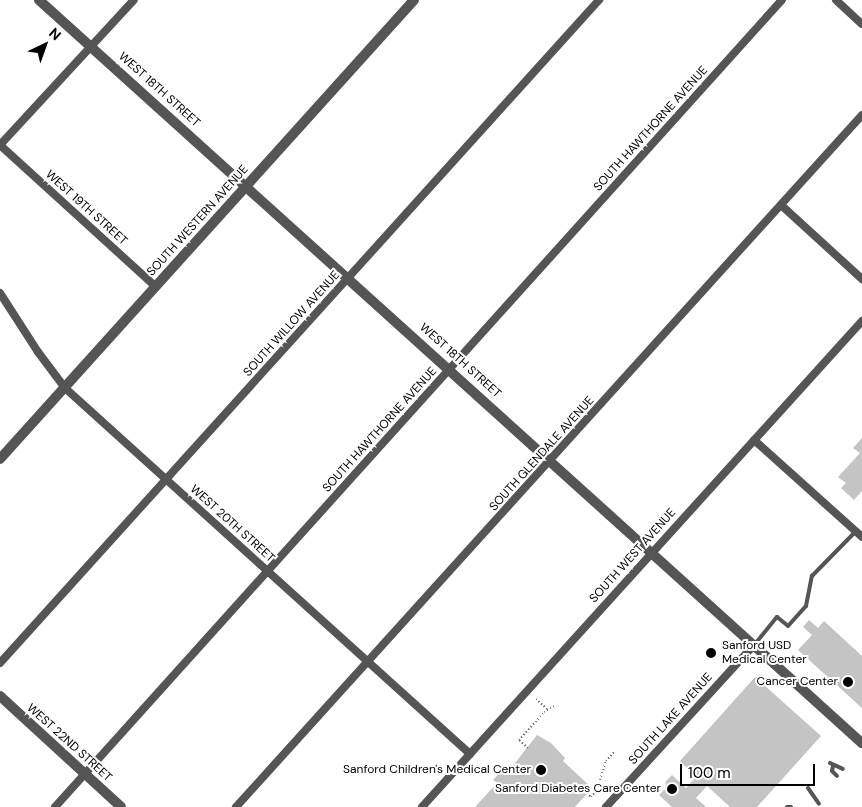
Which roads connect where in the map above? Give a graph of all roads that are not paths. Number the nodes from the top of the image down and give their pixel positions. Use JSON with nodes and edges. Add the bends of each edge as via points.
{"nodes":[{"id":1,"x":38,"y":0,"type":"edge"},
{"id":2,"x":134,"y":0,"type":"edge"},
{"id":3,"x":414,"y":0,"type":"edge"},
{"id":4,"x":599,"y":0,"type":"edge"},
{"id":5,"x":782,"y":0,"type":"edge"},
{"id":6,"x":836,"y":0,"type":"edge"},
{"id":7,"x":862,"y":24,"type":"edge"},
{"id":8,"x":91,"y":47,"type":"junction"},
{"id":9,"x":862,"y":115,"type":"edge"},
{"id":10,"x":0,"y":145,"type":"edge"},
{"id":11,"x":247,"y":185,"type":"junction"},
{"id":12,"x":781,"y":205,"type":"junction"},
{"id":13,"x":349,"y":278,"type":"junction"},
{"id":14,"x":862,"y":280,"type":"edge"},
{"id":15,"x":156,"y":287,"type":"junction"},
{"id":16,"x":0,"y":293,"type":"edge"},
{"id":17,"x":862,"y":321,"type":"edge"},
{"id":18,"x":450,"y":369,"type":"junction"},
{"id":19,"x":65,"y":388,"type":"junction"},
{"id":20,"x":754,"y":440,"type":"junction"},
{"id":21,"x":0,"y":459,"type":"edge"},
{"id":22,"x":552,"y":460,"type":"junction"},
{"id":23,"x":166,"y":480,"type":"junction"},
{"id":24,"x":862,"y":524,"type":"edge"},
{"id":25,"x":859,"y":534,"type":"edge"},
{"id":26,"x":652,"y":552,"type":"junction"},
{"id":27,"x":268,"y":572,"type":"junction"},
{"id":28,"x":753,"y":646,"type":"junction"},
{"id":29,"x":368,"y":662,"type":"junction"},
{"id":30,"x":0,"y":663,"type":"edge"},
{"id":31,"x":0,"y":696,"type":"edge"},
{"id":32,"x":862,"y":743,"type":"edge"},
{"id":33,"x":470,"y":754,"type":"junction"},
{"id":34,"x":843,"y":769,"type":"dead end"},
{"id":35,"x":84,"y":774,"type":"junction"},
{"id":36,"x":837,"y":776,"type":"dead end"},
{"id":37,"x":808,"y":788,"type":"dead end"},
{"id":38,"x":819,"y":804,"type":"dead end"},
{"id":39,"x":55,"y":807,"type":"edge"},
{"id":40,"x":121,"y":807,"type":"edge"},
{"id":41,"x":236,"y":807,"type":"edge"},
{"id":42,"x":422,"y":807,"type":"edge"},
{"id":43,"x":606,"y":807,"type":"edge"},
{"id":44,"x":787,"y":807,"type":"edge"},
{"id":45,"x":791,"y":807,"type":"edge"}],
"edges":[{"from":1,"to":8,"type":"street","name":"WEST 18TH STREET"},
{"from":2,"to":8,"type":"street"},
{"from":3,"to":11,"type":"street","name":"SOUTH WESTERN AVENUE"},
{"from":4,"to":13,"type":"street","name":"SOUTH WILLOW AVENUE"},
{"from":5,"to":18,"type":"street","name":"SOUTH HAWTHORNE AVENUE"},
{"from":6,"to":7,"type":"street"},
{"from":8,"to":10,"type":"street"},
{"from":8,"to":11,"type":"street","name":"WEST 18TH STREET"},
{"from":9,"to":12,"type":"street","name":"SOUTH GLENDALE AVENUE"},
{"from":10,"to":15,"type":"street","name":"WEST 19TH STREET"},
{"from":11,"to":13,"type":"street","name":"WEST 18TH STREET"},
{"from":11,"to":15,"type":"street","name":"SOUTH WESTERN AVENUE"},
{"from":12,"to":14,"type":"street"},
{"from":12,"to":22,"type":"street","name":"SOUTH GLENDALE AVENUE"},
{"from":13,"to":18,"type":"street","name":"WEST 18TH STREET"},
{"from":13,"to":23,"type":"street","name":"SOUTH WILLOW AVENUE"},
{"from":15,"to":19,"type":"street","name":"SOUTH WESTERN AVENUE"},
{"from":16,"to":19,"type":"street","name":"WEST 20TH STREET"},
{"from":17,"to":20,"type":"street","name":"SOUTH WEST AVENUE"},
{"from":18,"to":22,"type":"street","name":"WEST 18TH STREET"},
{"from":18,"to":27,"type":"street","name":"SOUTH HAWTHORNE AVENUE"},
{"from":19,"to":21,"type":"street","name":"SOUTH WESTERN AVENUE"},
{"from":19,"to":23,"type":"street","name":"WEST 20TH STREET"},
{"from":20,"to":25,"type":"street"},
{"from":20,"to":26,"type":"street","name":"SOUTH WEST AVENUE"},
{"from":22,"to":26,"type":"street","name":"WEST 18TH STREET"},
{"from":22,"to":29,"type":"street","name":"SOUTH GLENDALE AVENUE"},
{"from":23,"to":27,"type":"street","name":"WEST 20TH STREET"},
{"from":23,"to":30,"type":"street","name":"SOUTH WILLOW AVENUE"},
{"from":24,"to":25,"type":"street"},
{"from":25,"to":28,"type":"lane","via":[[812,576],[806,606],[788,626],[777,617]]},
{"from":26,"to":28,"type":"street","name":"WEST 18TH STREET"},
{"from":26,"to":33,"type":"street","name":"SOUTH WEST AVENUE"},
{"from":27,"to":29,"type":"street","name":"WEST 20TH STREET"},
{"from":27,"to":35,"type":"street","name":"SOUTH HAWTHORNE AVENUE"},
{"from":28,"to":32,"type":"street","name":"WEST 18TH STREET"},
{"from":28,"to":43,"type":"street","name":"SOUTH LAKE AVENUE"},
{"from":29,"to":33,"type":"street","name":"WEST 20TH STREET"},
{"from":29,"to":41,"type":"street","name":"SOUTH GLENDALE AVENUE"},
{"from":31,"to":35,"type":"street","name":"WEST 22ND STREET"},
{"from":33,"to":42,"type":"street","name":"SOUTH WEST AVENUE"},
{"from":34,"to":36,"type":"lane","via":[[831,764]]},
{"from":35,"to":39,"type":"street","name":"SOUTH HAWTHORNE AVENUE"},
{"from":35,"to":40,"type":"street","name":"WEST 22ND STREET"},
{"from":37,"to":38,"type":"lane"},
{"from":44,"to":45,"type":"lane"}]}
